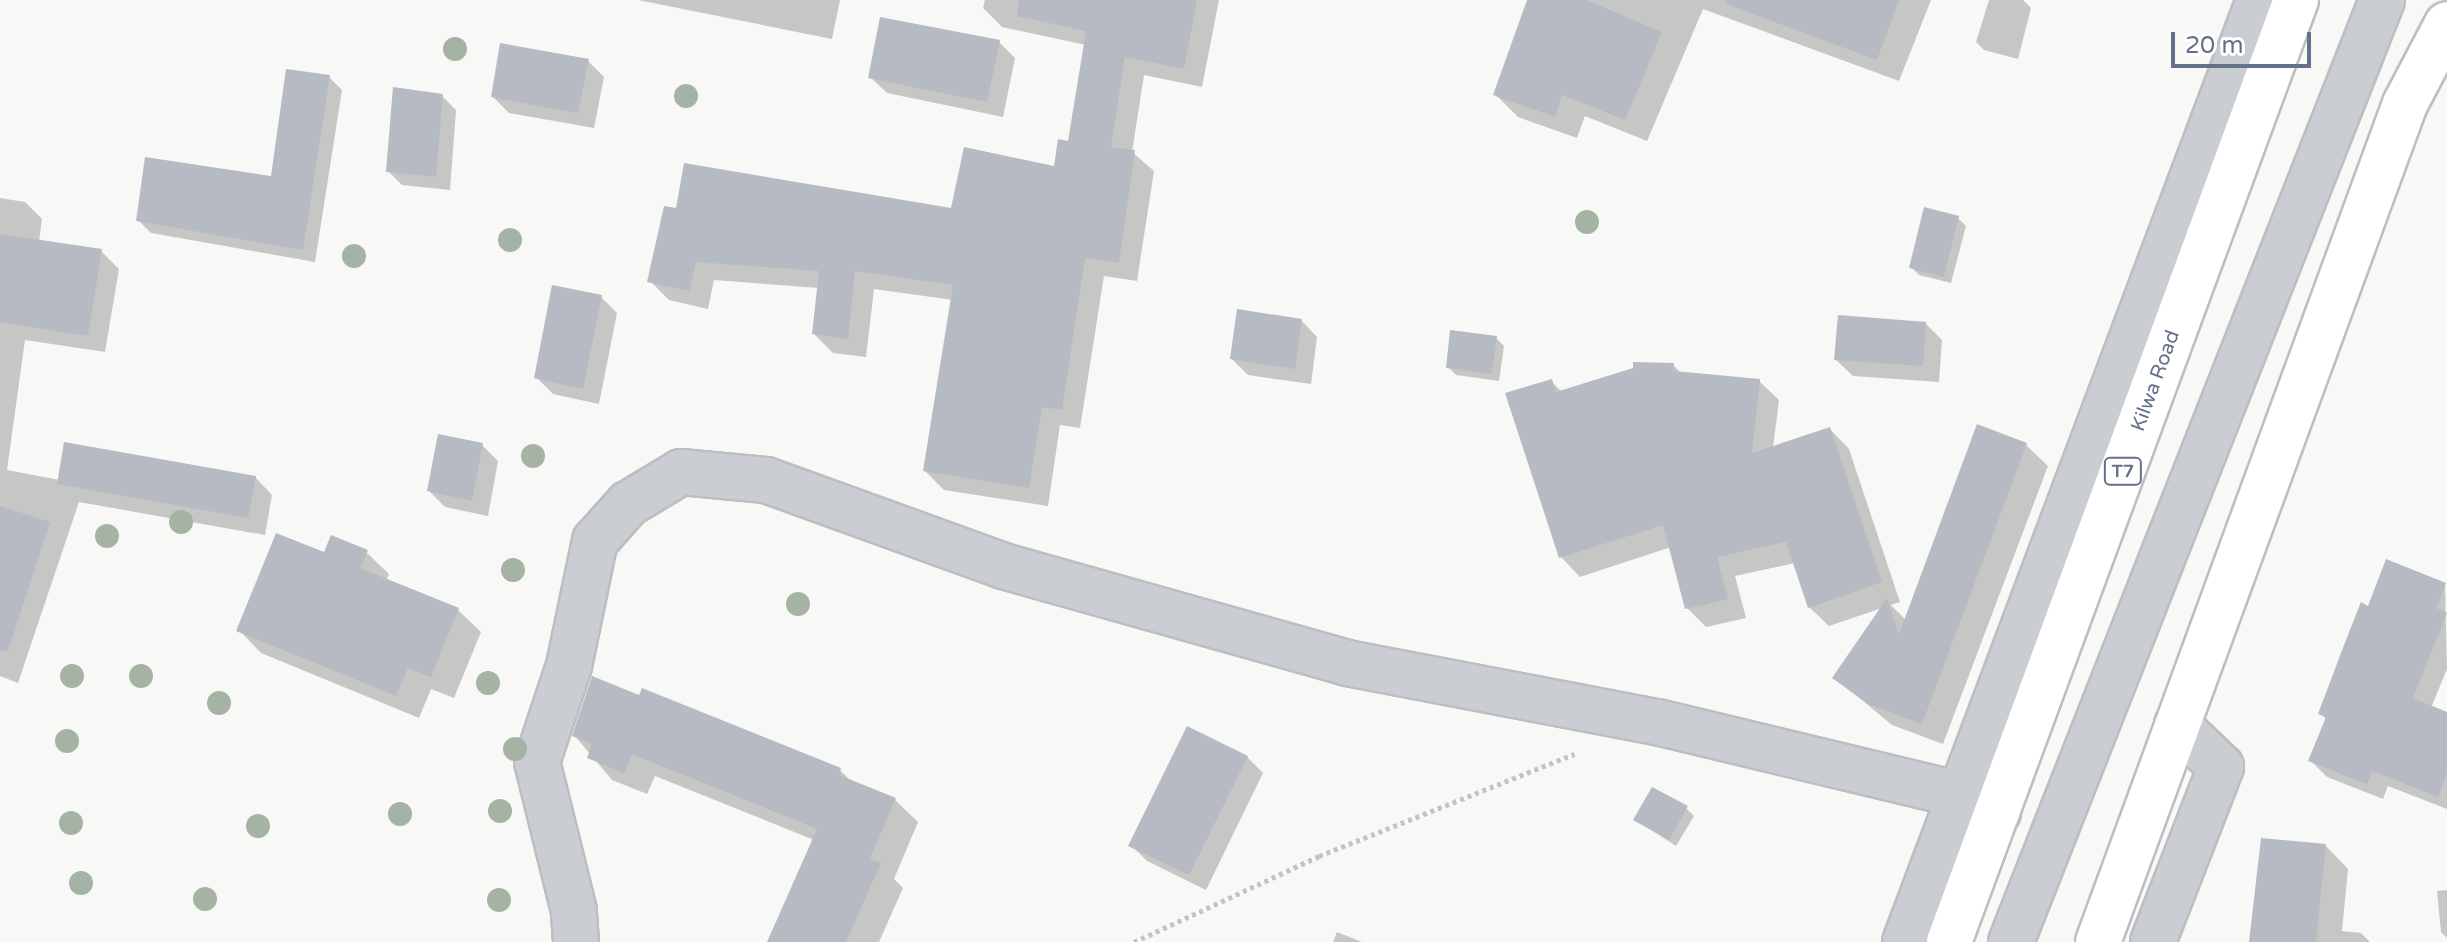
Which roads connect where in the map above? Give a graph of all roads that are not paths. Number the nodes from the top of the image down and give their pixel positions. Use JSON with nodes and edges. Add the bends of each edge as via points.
{"nodes":[{"id":1,"x":2259,"y":0,"type":"edge"},
{"id":2,"x":2296,"y":0,"type":"edge"},
{"id":3,"x":2382,"y":0,"type":"edge"},
{"id":4,"x":2447,"y":24,"type":"edge"},
{"id":5,"x":2177,"y":725,"type":"junction"},
{"id":6,"x":1980,"y":804,"type":"junction"},
{"id":7,"x":576,"y":942,"type":"edge"},
{"id":8,"x":1905,"y":942,"type":"edge"},
{"id":9,"x":1949,"y":942,"type":"edge"},
{"id":10,"x":2011,"y":942,"type":"edge"},
{"id":11,"x":2098,"y":942,"type":"edge"},
{"id":12,"x":2153,"y":942,"type":"edge"}],
"edges":[{"from":1,"to":6,"type":"street"},
{"from":2,"to":6,"type":"highway","name":"Kilwa Road","number":"T7"},
{"from":3,"to":10,"type":"street"},
{"from":4,"to":5,"type":"highway","via":[[2405,104]]},
{"from":5,"to":11,"type":"highway"},
{"from":5,"to":12,"type":"street","via":[[2221,767]]},
{"from":6,"to":7,"type":"street","via":[[1657,722],[1347,663],[1003,566],[766,480],[681,472],[628,504],[595,541],[569,666],[537,762],[574,911]]},
{"from":6,"to":8,"type":"street"},
{"from":6,"to":9,"type":"highway","name":"Kilwa Road","number":"T7"}]}
